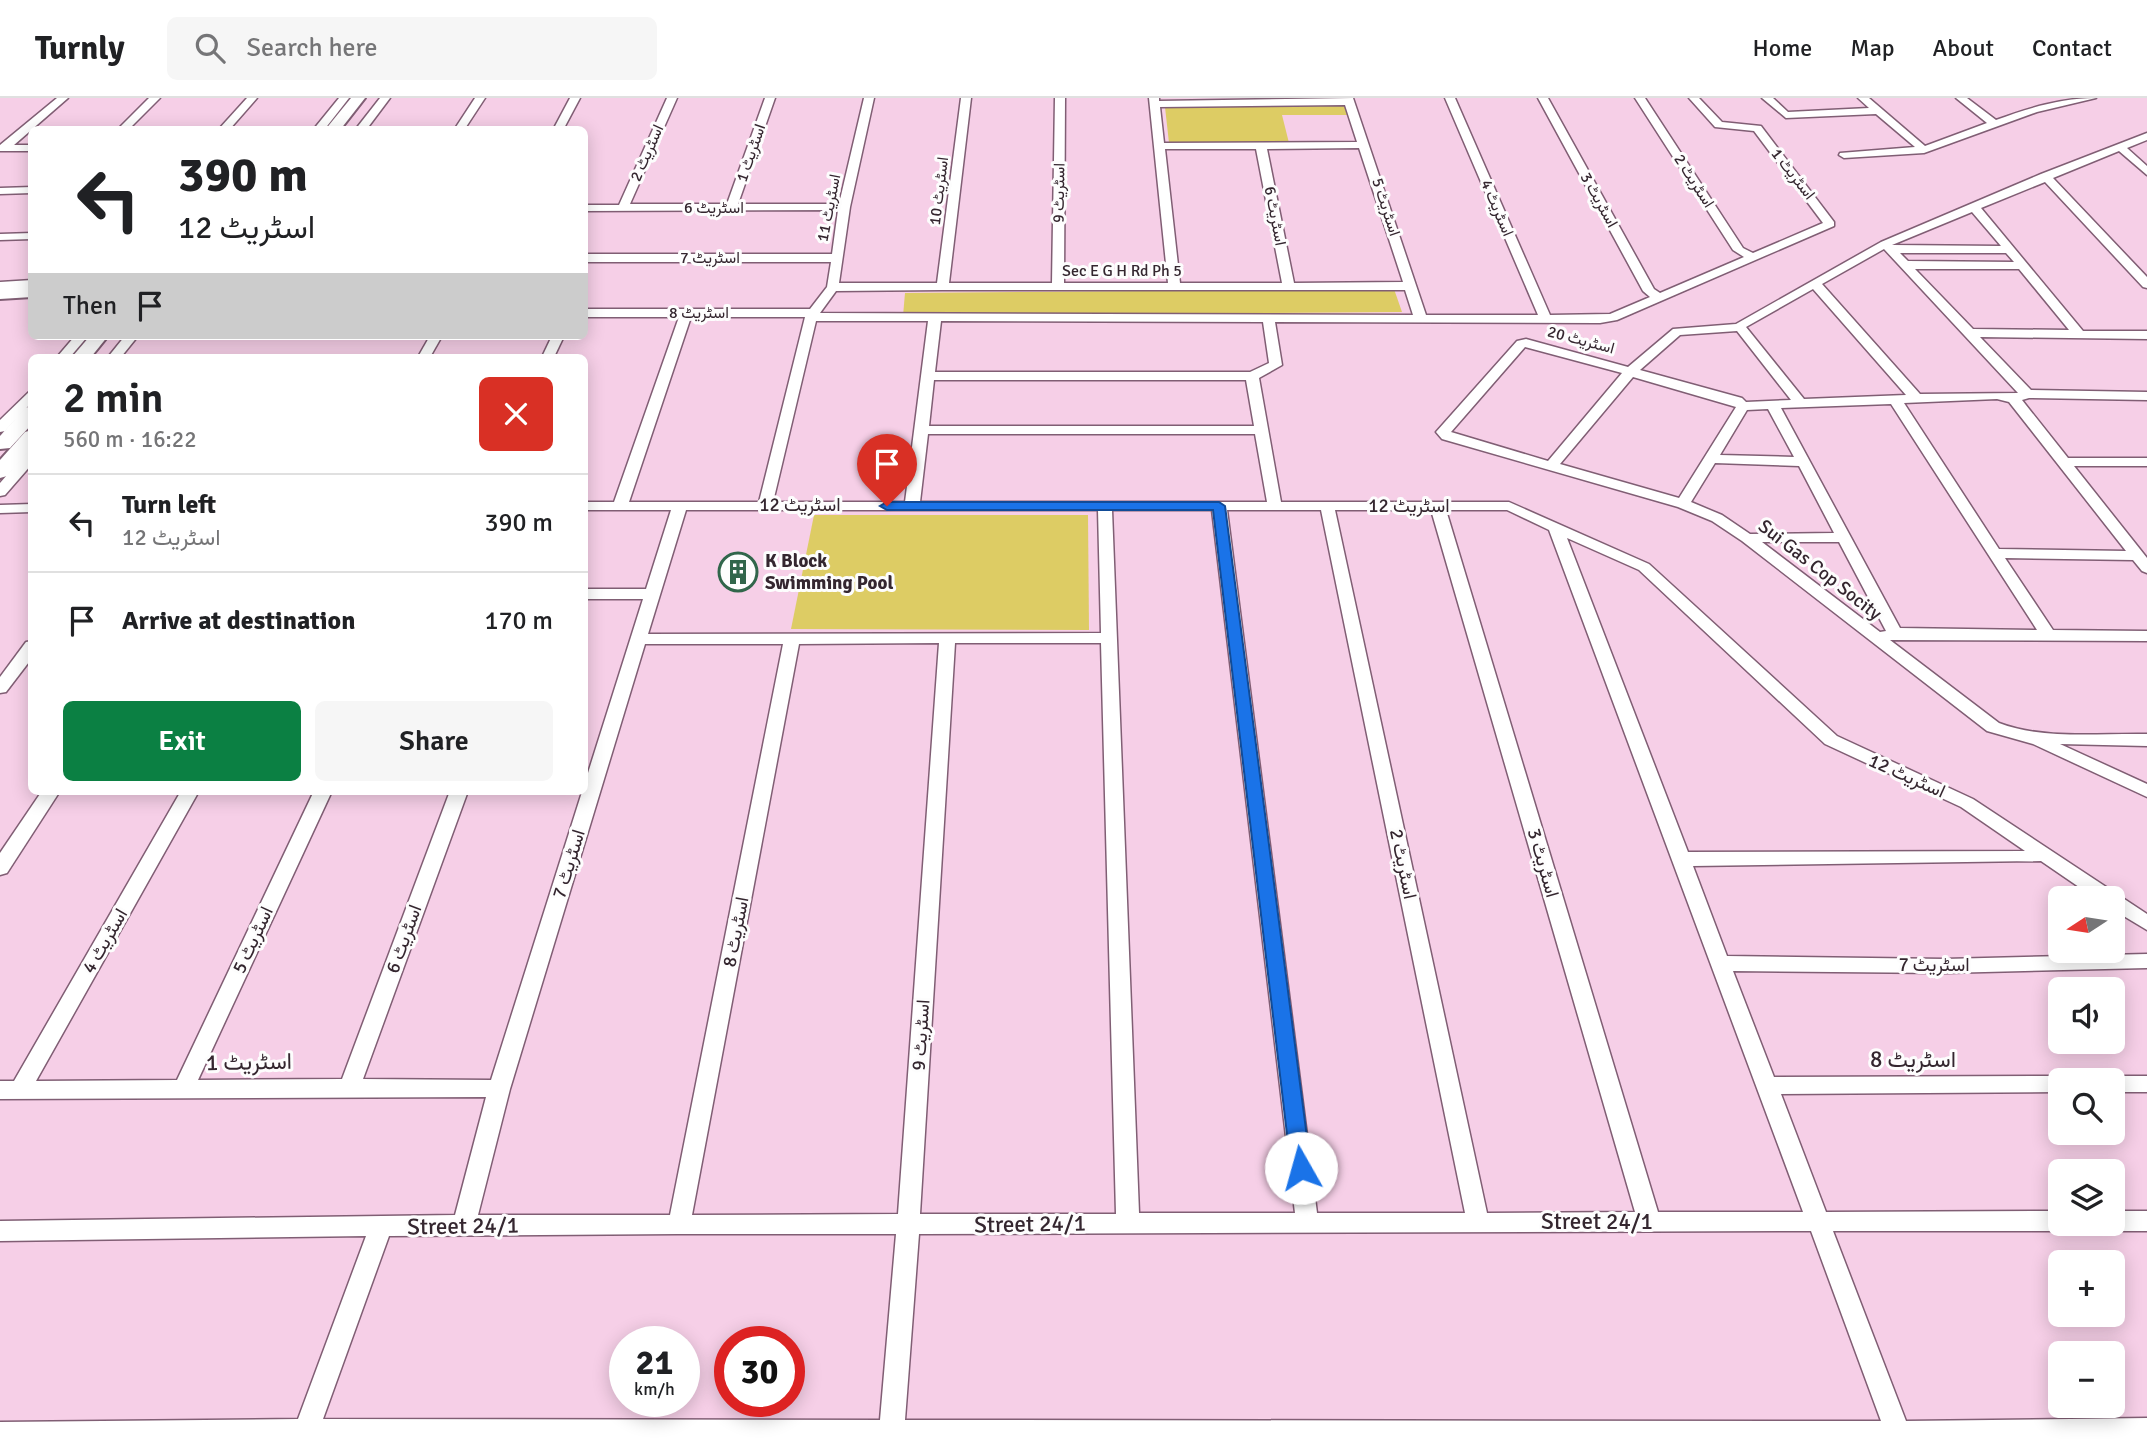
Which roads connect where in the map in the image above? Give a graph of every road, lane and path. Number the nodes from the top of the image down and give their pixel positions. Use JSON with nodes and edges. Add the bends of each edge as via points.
{"nodes":[{"id":1,"x":63,"y":98,"type":"edge"},
{"id":2,"x":155,"y":98,"type":"edge"},
{"id":3,"x":252,"y":98,"type":"edge"},
{"id":4,"x":344,"y":98,"type":"edge"},
{"id":5,"x":358,"y":98,"type":"edge"},
{"id":6,"x":373,"y":98,"type":"edge"},
{"id":7,"x":385,"y":98,"type":"edge"},
{"id":8,"x":480,"y":98,"type":"edge"},
{"id":9,"x":575,"y":98,"type":"edge"},
{"id":10,"x":672,"y":98,"type":"edge"},
{"id":11,"x":770,"y":98,"type":"edge"},
{"id":12,"x":869,"y":98,"type":"edge"},
{"id":13,"x":966,"y":98,"type":"edge"},
{"id":14,"x":1060,"y":98,"type":"edge"},
{"id":15,"x":1450,"y":98,"type":"edge"},
{"id":16,"x":1544,"y":98,"type":"edge"},
{"id":17,"x":1640,"y":98,"type":"edge"},
{"id":18,"x":1694,"y":98,"type":"edge"},
{"id":19,"x":1767,"y":98,"type":"edge"},
{"id":20,"x":1863,"y":98,"type":"edge"},
{"id":21,"x":1961,"y":98,"type":"edge"},
{"id":22,"x":2086,"y":98,"type":"edge"},
{"id":23,"x":1348,"y":100,"type":"edge"},
{"id":24,"x":1155,"y":101,"type":"edge"},
{"id":25,"x":1251,"y":101,"type":"edge"},
{"id":26,"x":1878,"y":111,"type":"junction"},
{"id":27,"x":1993,"y":123,"type":"junction"},
{"id":28,"x":29,"y":126,"type":"edge"},
{"id":29,"x":126,"y":126,"type":"edge"},
{"id":30,"x":227,"y":126,"type":"edge"},
{"id":31,"x":321,"y":126,"type":"edge"},
{"id":32,"x":335,"y":126,"type":"edge"},
{"id":33,"x":351,"y":126,"type":"edge"},
{"id":34,"x":363,"y":126,"type":"edge"},
{"id":35,"x":462,"y":126,"type":"edge"},
{"id":36,"x":560,"y":126,"type":"edge"},
{"id":37,"x":28,"y":127,"type":"edge"},
{"id":38,"x":2147,"y":136,"type":"edge"},
{"id":39,"x":1365,"y":145,"type":"junction"},
{"id":40,"x":1160,"y":146,"type":"junction"},
{"id":41,"x":1261,"y":146,"type":"junction"},
{"id":42,"x":2119,"y":146,"type":"junction"},
{"id":43,"x":2,"y":148,"type":"edge"},
{"id":44,"x":28,"y":148,"type":"edge"},
{"id":45,"x":1924,"y":150,"type":"junction"},
{"id":46,"x":1844,"y":155,"type":"dead end"},
{"id":47,"x":2147,"y":172,"type":"edge"},
{"id":48,"x":2045,"y":176,"type":"junction"},
{"id":49,"x":0,"y":191,"type":"edge"},
{"id":50,"x":28,"y":191,"type":"edge"},
{"id":51,"x":1974,"y":206,"type":"junction"},
{"id":52,"x":844,"y":207,"type":"junction"},
{"id":53,"x":588,"y":208,"type":"edge"},
{"id":54,"x":623,"y":208,"type":"junction"},
{"id":55,"x":731,"y":208,"type":"junction"},
{"id":56,"x":1826,"y":226,"type":"joint"},
{"id":57,"x":28,"y":236,"type":"edge"},
{"id":58,"x":0,"y":237,"type":"edge"},
{"id":59,"x":1888,"y":247,"type":"junction"},
{"id":60,"x":2010,"y":250,"type":"junction"},
{"id":61,"x":588,"y":258,"type":"edge"},
{"id":62,"x":835,"y":258,"type":"junction"},
{"id":63,"x":1754,"y":258,"type":"junction"},
{"id":64,"x":1905,"y":265,"type":"junction"},
{"id":65,"x":2024,"y":266,"type":"junction"},
{"id":66,"x":28,"y":284,"type":"edge"},
{"id":67,"x":2147,"y":284,"type":"edge"},
{"id":68,"x":1815,"y":285,"type":"junction"},
{"id":69,"x":0,"y":286,"type":"edge"},
{"id":70,"x":1174,"y":286,"type":"junction"},
{"id":71,"x":1412,"y":286,"type":"junction"},
{"id":72,"x":833,"y":287,"type":"junction"},
{"id":73,"x":943,"y":287,"type":"junction"},
{"id":74,"x":1058,"y":287,"type":"junction"},
{"id":75,"x":1289,"y":287,"type":"junction"},
{"id":76,"x":0,"y":293,"type":"edge"},
{"id":77,"x":1659,"y":298,"type":"junction"},
{"id":78,"x":28,"y":300,"type":"edge"},
{"id":79,"x":28,"y":301,"type":"edge"},
{"id":80,"x":0,"y":305,"type":"edge"},
{"id":81,"x":588,"y":313,"type":"edge"},
{"id":82,"x":687,"y":313,"type":"junction"},
{"id":83,"x":812,"y":315,"type":"junction"},
{"id":84,"x":1420,"y":316,"type":"junction"},
{"id":85,"x":1268,"y":317,"type":"junction"},
{"id":86,"x":934,"y":318,"type":"junction"},
{"id":87,"x":1545,"y":318,"type":"junction"},
{"id":88,"x":1740,"y":327,"type":"junction"},
{"id":89,"x":1971,"y":333,"type":"junction"},
{"id":90,"x":2079,"y":334,"type":"junction"},
{"id":91,"x":2147,"y":335,"type":"edge"},
{"id":92,"x":79,"y":340,"type":"edge"},
{"id":93,"x":95,"y":340,"type":"edge"},
{"id":94,"x":114,"y":340,"type":"edge"},
{"id":95,"x":129,"y":340,"type":"edge"},
{"id":96,"x":67,"y":354,"type":"edge"},
{"id":97,"x":83,"y":354,"type":"edge"},
{"id":98,"x":102,"y":354,"type":"edge"},
{"id":99,"x":117,"y":354,"type":"edge"},
{"id":100,"x":1631,"y":371,"type":"junction"},
{"id":101,"x":926,"y":376,"type":"junction"},
{"id":102,"x":1252,"y":376,"type":"junction"},
{"id":103,"x":2021,"y":396,"type":"junction"},
{"id":104,"x":2147,"y":396,"type":"edge"},
{"id":105,"x":28,"y":397,"type":"edge"},
{"id":106,"x":1895,"y":399,"type":"junction"},
{"id":107,"x":1917,"y":399,"type":"junction"},
{"id":108,"x":1801,"y":404,"type":"junction"},
{"id":109,"x":1773,"y":405,"type":"junction"},
{"id":110,"x":1743,"y":406,"type":"junction"},
{"id":111,"x":28,"y":416,"type":"edge"},
{"id":112,"x":0,"y":428,"type":"edge"},
{"id":113,"x":921,"y":430,"type":"junction"},
{"id":114,"x":1261,"y":430,"type":"junction"},
{"id":115,"x":1443,"y":432,"type":"joint"},
{"id":116,"x":28,"y":440,"type":"edge"},
{"id":117,"x":0,"y":447,"type":"edge"},
{"id":118,"x":1713,"y":459,"type":"junction"},
{"id":119,"x":28,"y":460,"type":"edge"},
{"id":120,"x":1804,"y":462,"type":"junction"},
{"id":121,"x":2066,"y":462,"type":"junction"},
{"id":122,"x":2147,"y":462,"type":"edge"},
{"id":123,"x":1552,"y":465,"type":"junction"},
{"id":124,"x":0,"y":472,"type":"edge"},
{"id":125,"x":0,"y":492,"type":"edge"},
{"id":126,"x":1683,"y":504,"type":"junction"},
{"id":127,"x":680,"y":505,"type":"junction"},
{"id":128,"x":765,"y":505,"type":"junction"},
{"id":129,"x":588,"y":506,"type":"edge"},
{"id":130,"x":621,"y":506,"type":"junction"},
{"id":131,"x":912,"y":506,"type":"junction"},
{"id":132,"x":1105,"y":506,"type":"junction"},
{"id":133,"x":1219,"y":506,"type":"junction"},
{"id":134,"x":1275,"y":506,"type":"junction"},
{"id":135,"x":1327,"y":506,"type":"junction"},
{"id":136,"x":1437,"y":506,"type":"junction"},
{"id":137,"x":0,"y":509,"type":"edge"},
{"id":138,"x":28,"y":509,"type":"edge"},
{"id":139,"x":1555,"y":526,"type":"junction"},
{"id":140,"x":1845,"y":537,"type":"junction"},
{"id":141,"x":1748,"y":538,"type":"junction"},
{"id":142,"x":1995,"y":553,"type":"junction"},
{"id":143,"x":2142,"y":562,"type":"edge"},
{"id":144,"x":588,"y":594,"type":"edge"},
{"id":145,"x":652,"y":594,"type":"junction"},
{"id":146,"x":1895,"y":633,"type":"junction"},
{"id":147,"x":2048,"y":635,"type":"junction"},
{"id":148,"x":2147,"y":636,"type":"edge"},
{"id":149,"x":947,"y":638,"type":"junction"},
{"id":150,"x":1108,"y":638,"type":"junction"},
{"id":151,"x":1877,"y":638,"type":"junction"},
{"id":152,"x":638,"y":639,"type":"junction"},
{"id":153,"x":792,"y":639,"type":"junction"},
{"id":154,"x":28,"y":651,"type":"edge"},
{"id":155,"x":0,"y":688,"type":"edge"},
{"id":156,"x":2042,"y":738,"type":"junction"},
{"id":157,"x":2147,"y":740,"type":"edge"},
{"id":158,"x":2147,"y":791,"type":"edge"},
{"id":159,"x":48,"y":795,"type":"edge"},
{"id":160,"x":188,"y":795,"type":"edge"},
{"id":161,"x":321,"y":795,"type":"edge"},
{"id":162,"x":458,"y":795,"type":"edge"},
{"id":163,"x":2043,"y":853,"type":"junction"},
{"id":164,"x":1683,"y":859,"type":"junction"},
{"id":165,"x":0,"y":868,"type":"edge"},
{"id":166,"x":2092,"y":886,"type":"edge"},
{"id":167,"x":2125,"y":908,"type":"edge"},
{"id":168,"x":2147,"y":923,"type":"edge"},
{"id":169,"x":2147,"y":961,"type":"edge"},
{"id":170,"x":1721,"y":963,"type":"junction"},
{"id":171,"x":2048,"y":1084,"type":"edge"},
{"id":172,"x":2125,"y":1084,"type":"edge"},
{"id":173,"x":2147,"y":1084,"type":"edge"},
{"id":174,"x":1768,"y":1086,"type":"junction"},
{"id":175,"x":349,"y":1087,"type":"junction"},
{"id":176,"x":183,"y":1089,"type":"junction"},
{"id":177,"x":499,"y":1089,"type":"junction"},
{"id":178,"x":10,"y":1090,"type":"edge"},
{"id":179,"x":1649,"y":1221,"type":"junction"},
{"id":180,"x":1819,"y":1221,"type":"junction"},
{"id":181,"x":2048,"y":1221,"type":"edge"},
{"id":182,"x":2125,"y":1221,"type":"edge"},
{"id":183,"x":2147,"y":1221,"type":"edge"},
{"id":184,"x":1478,"y":1222,"type":"junction"},
{"id":185,"x":1128,"y":1223,"type":"junction"},
{"id":186,"x":1307,"y":1223,"type":"junction"},
{"id":187,"x":464,"y":1225,"type":"junction"},
{"id":188,"x":679,"y":1225,"type":"junction"},
{"id":189,"x":908,"y":1226,"type":"junction"},
{"id":190,"x":382,"y":1227,"type":"junction"},
{"id":191,"x":0,"y":1231,"type":"edge"},
{"id":192,"x":2147,"y":1430,"type":"edge"},
{"id":193,"x":0,"y":1434,"type":"edge"},
{"id":194,"x":305,"y":1435,"type":"edge"},
{"id":195,"x":891,"y":1436,"type":"edge"},
{"id":196,"x":1900,"y":1437,"type":"edge"}],
"edges":[{"from":1,"to":28,"type":"street"},
{"from":2,"to":29,"type":"street"},
{"from":3,"to":30,"type":"street"},
{"from":4,"to":31,"type":"street"},
{"from":5,"to":32,"type":"main road"},
{"from":6,"to":33,"type":"main road"},
{"from":7,"to":34,"type":"street"},
{"from":8,"to":35,"type":"street"},
{"from":9,"to":36,"type":"street"},
{"from":10,"to":54,"type":"street","name":"اسٹریٹ 2"},
{"from":11,"to":55,"type":"street","name":"اسٹریٹ 1"},
{"from":12,"to":52,"type":"street","name":"اسٹریٹ 11"},
{"from":13,"to":73,"type":"street","name":"اسٹریٹ 10"},
{"from":14,"to":74,"type":"street","name":"اسٹریٹ 9"},
{"from":15,"to":87,"type":"street","name":"اسٹریٹ 4"},
{"from":16,"to":77,"type":"street","name":"اسٹریٹ 3","via":[[1649,291]]},
{"from":17,"to":63,"type":"street","name":"اسٹریٹ 2","via":[[1739,250]]},
{"from":18,"to":56,"type":"street","name":"اسٹریٹ 1","via":[[1720,125],[1758,128],[1829,220]]},
{"from":19,"to":26,"type":"street","via":[[1786,115]]},
{"from":20,"to":26,"type":"street"},
{"from":21,"to":27,"type":"street"},
{"from":22,"to":27,"type":"street"},
{"from":23,"to":25,"type":"street"},
{"from":23,"to":39,"type":"street","name":"اسٹریٹ 5"},
{"from":24,"to":25,"type":"street"},
{"from":24,"to":40,"type":"street"},
{"from":26,"to":45,"type":"street"},
{"from":27,"to":45,"type":"street"},
{"from":37,"to":43,"type":"street"},
{"from":38,"to":42,"type":"street"},
{"from":39,"to":41,"type":"street"},
{"from":39,"to":71,"type":"street","name":"اسٹریٹ 5"},
{"from":40,"to":41,"type":"street"},
{"from":40,"to":70,"type":"street"},
{"from":41,"to":75,"type":"street","name":"اسٹریٹ 6"},
{"from":42,"to":47,"type":"street"},
{"from":42,"to":48,"type":"street"},
{"from":43,"to":44,"type":"street"},
{"from":45,"to":46,"type":"street"},
{"from":48,"to":51,"type":"street"},
{"from":48,"to":67,"type":"street"},
{"from":49,"to":50,"type":"street"},
{"from":51,"to":59,"type":"street"},
{"from":51,"to":60,"type":"street"},
{"from":52,"to":55,"type":"street","name":"اسٹریٹ 6"},
{"from":52,"to":62,"type":"street","name":"اسٹریٹ 11"},
{"from":53,"to":54,"type":"street","name":"اسٹریٹ 6"},
{"from":54,"to":55,"type":"street","name":"اسٹریٹ 6"},
{"from":56,"to":63,"type":"street","name":"اسٹریٹ 8"},
{"from":57,"to":58,"type":"street"},
{"from":59,"to":60,"type":"street"},
{"from":59,"to":64,"type":"street"},
{"from":59,"to":68,"type":"street"},
{"from":60,"to":65,"type":"street"},
{"from":61,"to":62,"type":"street","name":"اسٹریٹ 7"},
{"from":62,"to":72,"type":"street","name":"اسٹریٹ 11"},
{"from":63,"to":77,"type":"street","name":"اسٹریٹ 8"},
{"from":64,"to":65,"type":"street"},
{"from":64,"to":89,"type":"street"},
{"from":65,"to":90,"type":"street"},
{"from":66,"to":69,"type":"street"},
{"from":68,"to":88,"type":"street"},
{"from":68,"to":107,"type":"street"},
{"from":70,"to":74,"type":"street","name":"Sec E G H Rd Ph 5"},
{"from":70,"to":75,"type":"street","name":"Sec E G H Rd Ph 5"},
{"from":71,"to":75,"type":"street","name":"Sec E G H Rd Ph 5"},
{"from":71,"to":84,"type":"street","name":"اسٹریٹ 5"},
{"from":72,"to":73,"type":"street","name":"Sec E G H Rd Ph 5"},
{"from":72,"to":83,"type":"street"},
{"from":73,"to":74,"type":"street","name":"Sec E G H Rd Ph 5"},
{"from":76,"to":78,"type":"main road"},
{"from":77,"to":87,"type":"street","name":"اسٹریٹ 8","via":[[1607,318]]},
{"from":79,"to":80,"type":"main road"},
{"from":81,"to":82,"type":"street","name":"اسٹریٹ 8"},
{"from":82,"to":83,"type":"street","name":"اسٹریٹ 8"},
{"from":82,"to":130,"type":"street"},
{"from":83,"to":86,"type":"street","name":"اسٹریٹ 8"},
{"from":83,"to":128,"type":"street"},
{"from":84,"to":85,"type":"street","name":"اسٹریٹ 8"},
{"from":84,"to":87,"type":"street","name":"اسٹریٹ 8"},
{"from":85,"to":86,"type":"street","name":"اسٹریٹ 8"},
{"from":85,"to":102,"type":"street","via":[[1276,365]]},
{"from":86,"to":101,"type":"street"},
{"from":88,"to":100,"type":"street","via":[[1677,332]]},
{"from":88,"to":108,"type":"street"},
{"from":89,"to":90,"type":"street"},
{"from":89,"to":103,"type":"street"},
{"from":90,"to":91,"type":"street"},
{"from":92,"to":96,"type":"street"},
{"from":93,"to":97,"type":"main road"},
{"from":94,"to":98,"type":"main road"},
{"from":95,"to":99,"type":"street"},
{"from":100,"to":110,"type":"street","name":"اسٹریٹ 20"},
{"from":100,"to":115,"type":"street","name":"اسٹریٹ 20","via":[[1521,344]]},
{"from":100,"to":123,"type":"street"},
{"from":101,"to":102,"type":"street"},
{"from":101,"to":113,"type":"street"},
{"from":102,"to":114,"type":"street"},
{"from":103,"to":104,"type":"street"},
{"from":103,"to":107,"type":"street"},
{"from":103,"to":121,"type":"street"},
{"from":105,"to":112,"type":"street"},
{"from":106,"to":107,"type":"street"},
{"from":106,"to":108,"type":"street"},
{"from":106,"to":142,"type":"street"},
{"from":108,"to":109,"type":"street"},
{"from":109,"to":110,"type":"street"},
{"from":109,"to":120,"type":"street"},
{"from":110,"to":118,"type":"street"},
{"from":111,"to":117,"type":"main road"},
{"from":113,"to":114,"type":"street"},
{"from":113,"to":131,"type":"street"},
{"from":114,"to":134,"type":"street"},
{"from":115,"to":123,"type":"street","name":"Sui Gas Cop Socity"},
{"from":116,"to":124,"type":"main road"},
{"from":118,"to":120,"type":"street"},
{"from":118,"to":126,"type":"street"},
{"from":119,"to":125,"type":"street"},
{"from":120,"to":140,"type":"street"},
{"from":121,"to":122,"type":"street"},
{"from":121,"to":143,"type":"street"},
{"from":123,"to":126,"type":"street","name":"Sui Gas Cop Socity"},
{"from":126,"to":141,"type":"street","name":"Sui Gas Cop Socity"},
{"from":127,"to":128,"type":"street","name":"اسٹریٹ 12"},
{"from":127,"to":130,"type":"street","name":"اسٹریٹ 12"},
{"from":127,"to":145,"type":"street","name":"اسٹریٹ 7"},
{"from":128,"to":131,"type":"street","name":"اسٹریٹ 12"},
{"from":129,"to":130,"type":"street","name":"اسٹریٹ 12"},
{"from":131,"to":132,"type":"street","name":"اسٹریٹ 12"},
{"from":132,"to":133,"type":"street","name":"اسٹریٹ 12"},
{"from":132,"to":150,"type":"street"},
{"from":133,"to":134,"type":"street","name":"اسٹریٹ 12"},
{"from":133,"to":186,"type":"street"},
{"from":134,"to":135,"type":"street","name":"اسٹریٹ 12"},
{"from":135,"to":136,"type":"street","name":"اسٹریٹ 12"},
{"from":135,"to":184,"type":"street","name":"اسٹریٹ 2"},
{"from":136,"to":139,"type":"street","name":"اسٹریٹ 12","via":[[1509,506]]},
{"from":136,"to":179,"type":"street","name":"اسٹریٹ 3"},
{"from":137,"to":138,"type":"street"},
{"from":139,"to":163,"type":"street","name":"اسٹریٹ 12","via":[[1644,566],[1830,740],[1967,803]]},
{"from":139,"to":164,"type":"street"},
{"from":140,"to":141,"type":"street"},
{"from":140,"to":146,"type":"street"},
{"from":141,"to":151,"type":"street","name":"Sui Gas Cop Socity"},
{"from":142,"to":143,"type":"street"},
{"from":142,"to":147,"type":"street"},
{"from":144,"to":145,"type":"street"},
{"from":145,"to":152,"type":"street","name":"اسٹریٹ 7"},
{"from":146,"to":147,"type":"street"},
{"from":146,"to":151,"type":"street"},
{"from":147,"to":148,"type":"street"},
{"from":149,"to":150,"type":"street"},
{"from":149,"to":153,"type":"street"},
{"from":149,"to":189,"type":"street","name":"اسٹریٹ 9"},
{"from":150,"to":185,"type":"street"},
{"from":151,"to":156,"type":"street","name":"Sui Gas Cop Socity","via":[[1993,727]]},
{"from":152,"to":153,"type":"street"},
{"from":152,"to":177,"type":"street","name":"اسٹریٹ 7"},
{"from":153,"to":188,"type":"street","name":"اسٹریٹ 8"},
{"from":154,"to":155,"type":"street"},
{"from":156,"to":157,"type":"street"},
{"from":156,"to":158,"type":"street","name":"Sui Gas Cop Socity","via":[[2052,747]]},
{"from":159,"to":165,"type":"street"},
{"from":160,"to":178,"type":"street","name":"اسٹریٹ 4"},
{"from":161,"to":176,"type":"street","name":"اسٹریٹ 5"},
{"from":162,"to":175,"type":"street","name":"اسٹریٹ 6"},
{"from":163,"to":164,"type":"street","via":[[2034,857]]},
{"from":163,"to":166,"type":"street","name":"اسٹریٹ 12"},
{"from":164,"to":170,"type":"street"},
{"from":167,"to":168,"type":"street","name":"اسٹریٹ 12"},
{"from":169,"to":170,"type":"street","name":"اسٹریٹ 7","via":[[1945,966]]},
{"from":170,"to":174,"type":"street"},
{"from":171,"to":174,"type":"street","name":"اسٹریٹ 8"},
{"from":172,"to":173,"type":"street"},
{"from":174,"to":180,"type":"street"},
{"from":175,"to":176,"type":"street","name":"اسٹریٹ 1"},
{"from":175,"to":177,"type":"street","name":"اسٹریٹ 1"},
{"from":176,"to":178,"type":"street","name":"اسٹریٹ 1"},
{"from":177,"to":187,"type":"street","name":"اسٹریٹ 7"},
{"from":179,"to":180,"type":"street","name":"Street 24/1"},
{"from":179,"to":184,"type":"street","name":"Street 24/1"},
{"from":180,"to":181,"type":"street","name":"Street 24/1"},
{"from":180,"to":196,"type":"street"},
{"from":182,"to":183,"type":"street"},
{"from":184,"to":186,"type":"street","name":"Street 24/1"},
{"from":185,"to":186,"type":"street","name":"Street 24/1"},
{"from":185,"to":189,"type":"street","name":"Street 24/1"},
{"from":187,"to":188,"type":"street","name":"Street 24/1"},
{"from":187,"to":190,"type":"street","name":"Street 24/1"},
{"from":188,"to":189,"type":"street","name":"Street 24/1"},
{"from":189,"to":195,"type":"street","name":"اسٹریٹ 9"},
{"from":190,"to":191,"type":"street","name":"Street 24/1"},
{"from":190,"to":194,"type":"street"},
{"from":192,"to":196,"type":"street"},
{"from":193,"to":194,"type":"street"},
{"from":194,"to":195,"type":"street"},
{"from":195,"to":196,"type":"street"}]}
